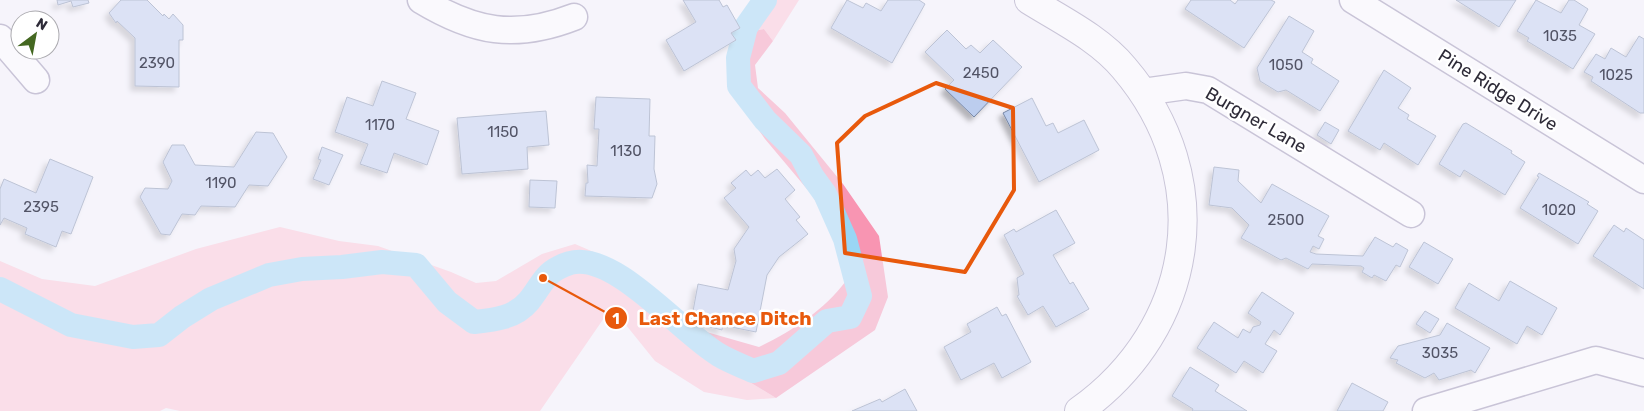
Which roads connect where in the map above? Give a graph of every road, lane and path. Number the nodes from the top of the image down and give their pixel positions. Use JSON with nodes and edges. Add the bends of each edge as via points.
{"nodes":[{"id":1,"x":421,"y":0,"type":"edge"},
{"id":2,"x":1029,"y":0,"type":"edge"},
{"id":3,"x":1353,"y":0,"type":"edge"},
{"id":4,"x":574,"y":17,"type":"dead end"},
{"id":5,"x":0,"y":38,"type":"edge"},
{"id":6,"x":36,"y":80,"type":"dead end"},
{"id":7,"x":1143,"y":92,"type":"junction"},
{"id":8,"x":1644,"y":180,"type":"edge"},
{"id":9,"x":1411,"y":214,"type":"dead end"},
{"id":10,"x":1644,"y":373,"type":"edge"},
{"id":11,"x":1079,"y":411,"type":"edge"},
{"id":12,"x":1426,"y":411,"type":"edge"}],
"edges":[{"from":1,"to":4,"type":"street","via":[[448,16],[476,26],[506,31],[535,29]]},
{"from":2,"to":7,"type":"street","via":[[1095,41],[1123,67]]},
{"from":3,"to":8,"type":"street","name":"Pine Ridge Drive"},
{"from":5,"to":6,"type":"street"},
{"from":7,"to":9,"type":"street","name":"Burgner Lane","via":[[1186,86],[1208,90]]},
{"from":7,"to":11,"type":"street","via":[[1159,118],[1180,187],[1183,230],[1178,271],[1165,309],[1148,341],[1126,371],[1103,394]]},
{"from":10,"to":12,"type":"street","via":[[1596,360]]}]}
